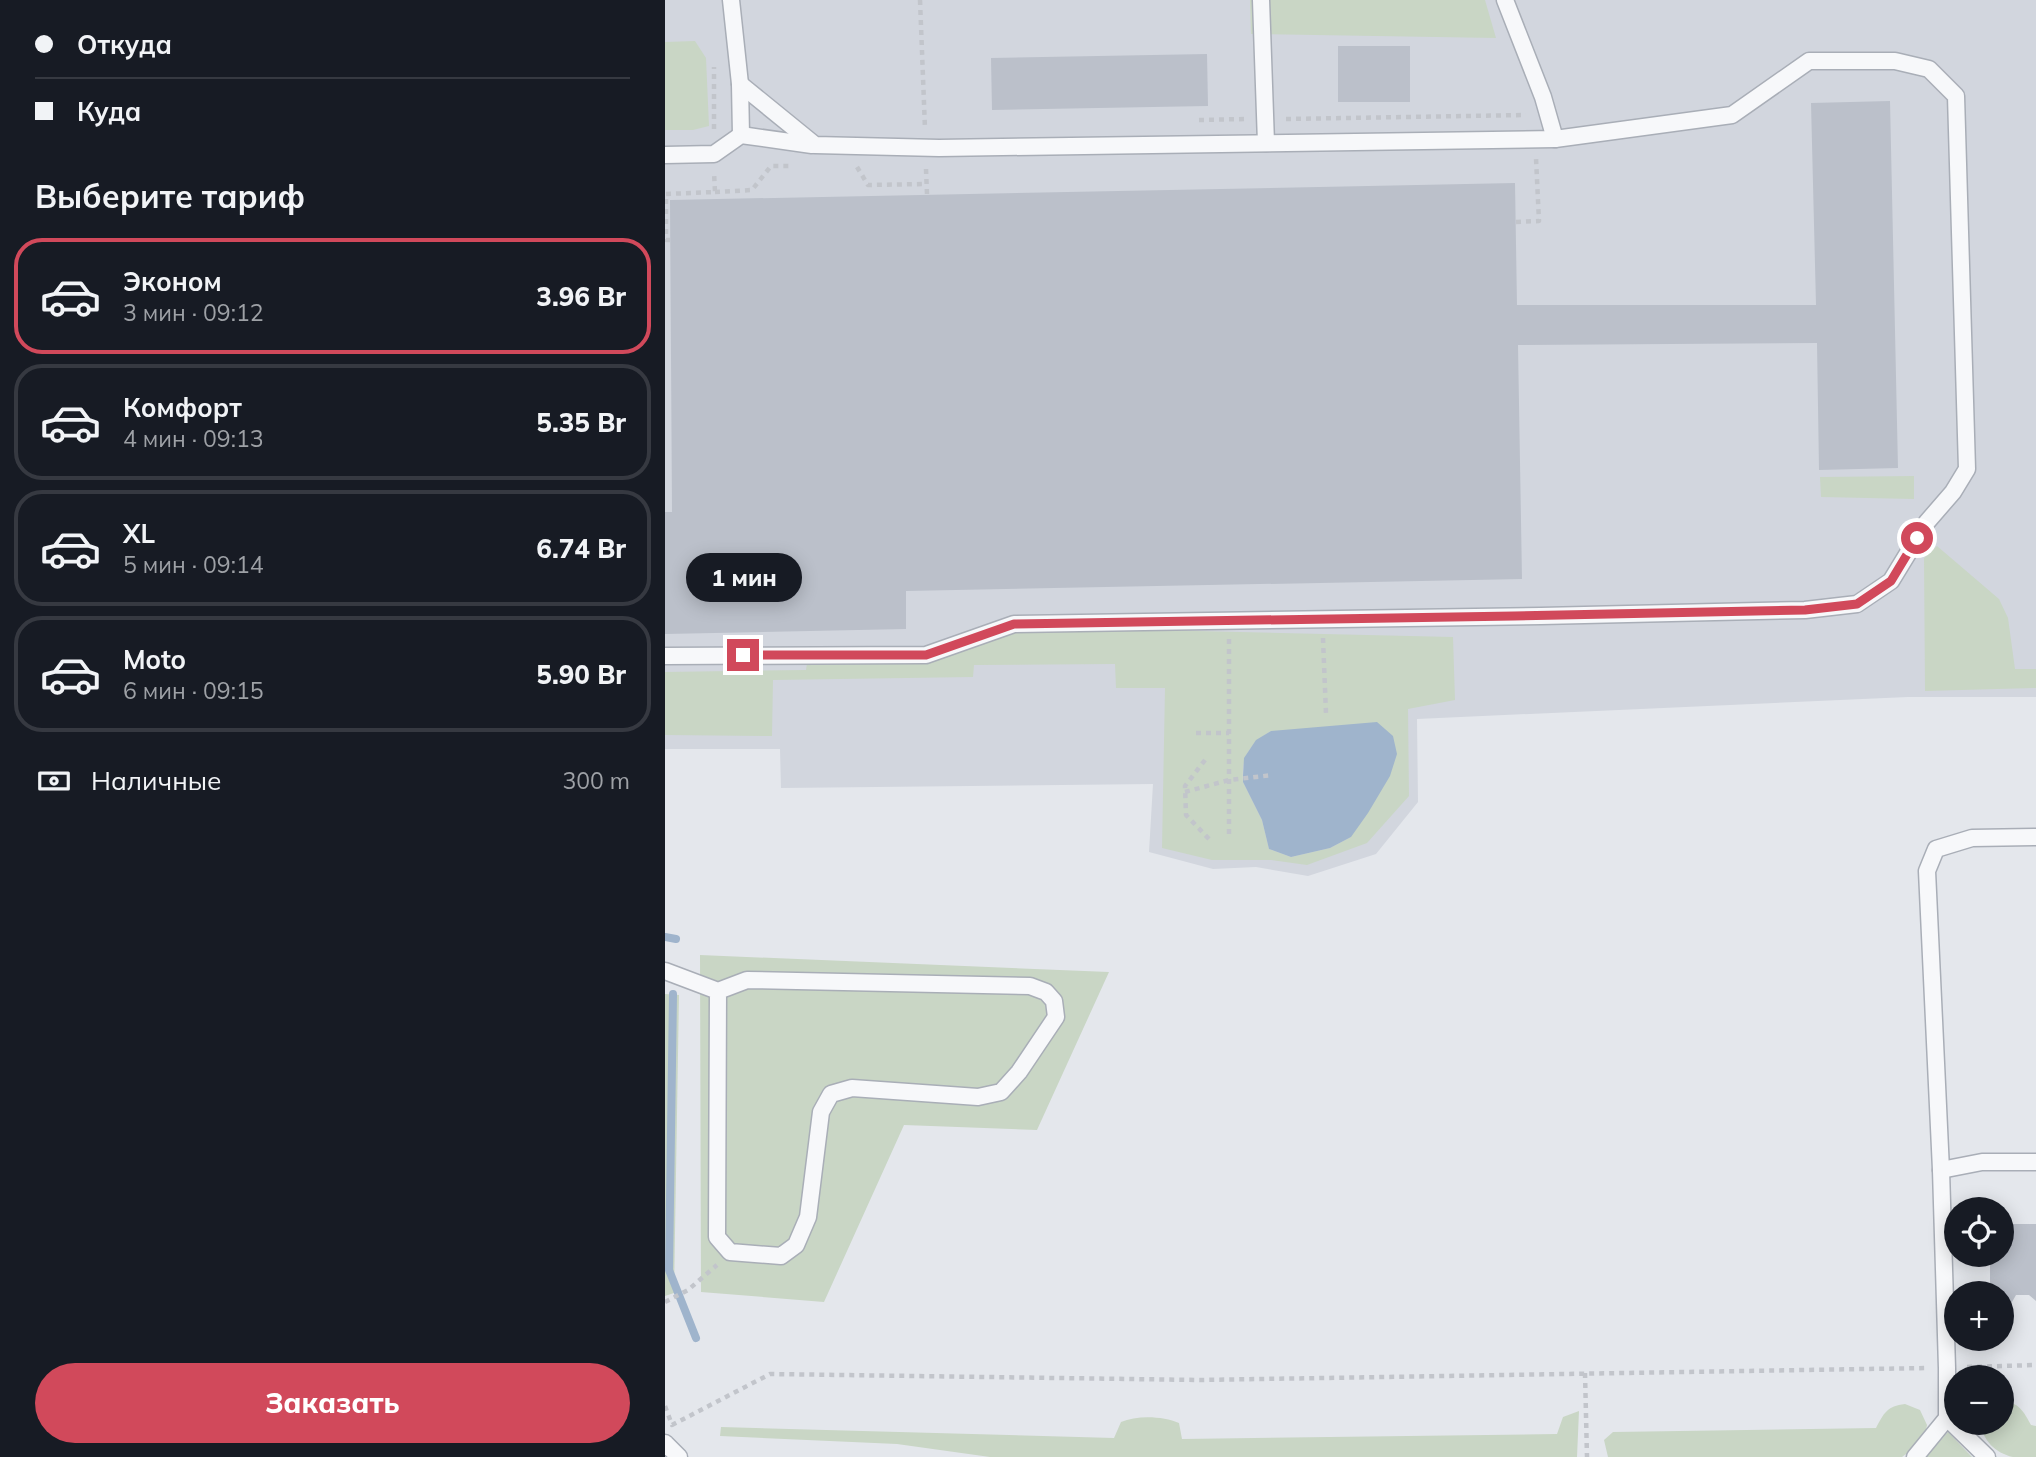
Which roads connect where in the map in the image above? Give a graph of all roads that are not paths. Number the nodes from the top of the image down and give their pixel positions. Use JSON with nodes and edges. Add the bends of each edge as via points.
{"nodes":[{"id":1,"x":731,"y":0,"type":"edge"},
{"id":2,"x":1261,"y":0,"type":"edge"},
{"id":3,"x":1506,"y":0,"type":"edge"},
{"id":4,"x":740,"y":85,"type":"junction"},
{"id":5,"x":741,"y":135,"type":"junction"},
{"id":6,"x":1555,"y":139,"type":"junction"},
{"id":7,"x":1266,"y":144,"type":"junction"},
{"id":8,"x":815,"y":145,"type":"junction"},
{"id":9,"x":665,"y":155,"type":"edge"},
{"id":10,"x":665,"y":656,"type":"edge"},
{"id":11,"x":2036,"y":837,"type":"edge"},
{"id":12,"x":665,"y":971,"type":"edge"},
{"id":13,"x":718,"y":991,"type":"junction"},
{"id":14,"x":2036,"y":1162,"type":"edge"},
{"id":15,"x":1941,"y":1170,"type":"junction"},
{"id":16,"x":1947,"y":1365,"type":"edge"},
{"id":17,"x":1944,"y":1422,"type":"edge"},
{"id":18,"x":1964,"y":1435,"type":"edge"},
{"id":19,"x":665,"y":1443,"type":"edge"},
{"id":20,"x":679,"y":1457,"type":"edge"},
{"id":21,"x":1915,"y":1457,"type":"edge"},
{"id":22,"x":1987,"y":1457,"type":"edge"}],
"edges":[{"from":1,"to":4,"type":"lane"},
{"from":2,"to":7,"type":"lane"},
{"from":3,"to":6,"type":"lane"},
{"from":4,"to":5,"type":"lane"},
{"from":4,"to":8,"type":"lane"},
{"from":5,"to":8,"type":"lane"},
{"from":5,"to":9,"type":"lane","via":[[714,154]]},
{"from":6,"to":7,"type":"lane"},
{"from":6,"to":10,"type":"lane","via":[[1733,115],[1809,61],[1895,61],[1929,69],[1956,96],[1967,469],[1891,581],[1857,604],[1805,610],[1014,624],[926,655]]},
{"from":7,"to":8,"type":"lane"},
{"from":11,"to":15,"type":"lane","via":[[1972,838],[1936,849],[1927,871]]},
{"from":12,"to":13,"type":"lane"},
{"from":13,"to":13,"type":"lane","via":[[747,980],[1030,986],[1054,1001],[1056,1017],[1001,1092],[978,1097],[852,1088],[831,1094],[821,1112],[808,1217],[796,1245],[781,1256],[730,1252],[717,1237]]},
{"from":14,"to":15,"type":"lane","via":[[1982,1162]]},
{"from":15,"to":16,"type":"lane"},
{"from":17,"to":21,"type":"lane"},
{"from":18,"to":22,"type":"lane"},
{"from":19,"to":20,"type":"lane"}]}
